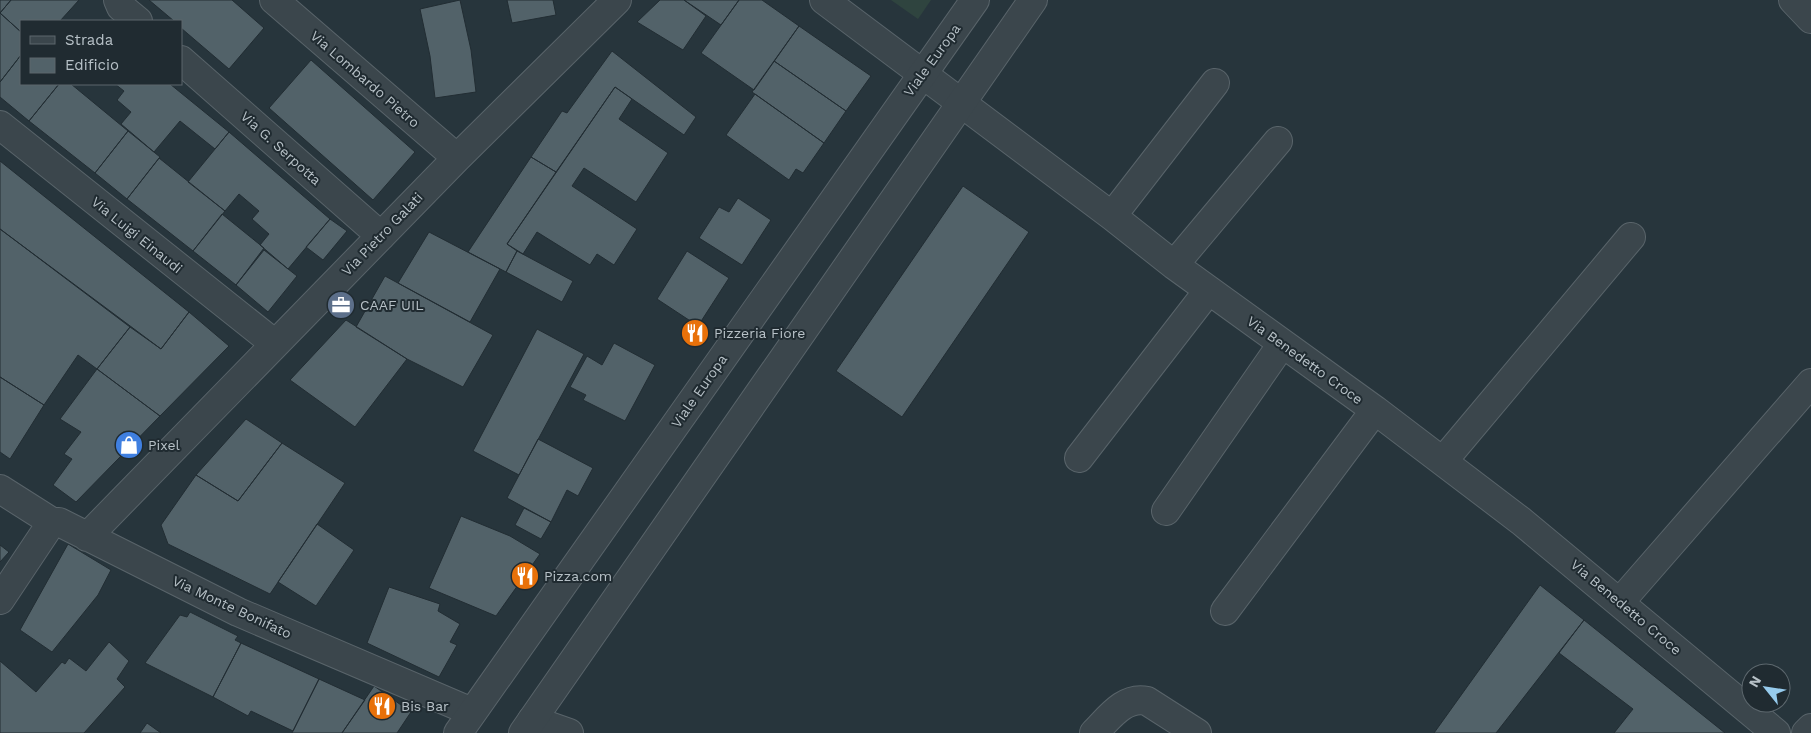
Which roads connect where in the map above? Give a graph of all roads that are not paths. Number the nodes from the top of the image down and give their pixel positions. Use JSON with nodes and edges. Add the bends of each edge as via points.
{"nodes":[{"id":1,"x":118,"y":0,"type":"edge"},
{"id":2,"x":274,"y":0,"type":"edge"},
{"id":3,"x":618,"y":0,"type":"edge"},
{"id":4,"x":824,"y":0,"type":"edge"},
{"id":5,"x":975,"y":0,"type":"edge"},
{"id":6,"x":1033,"y":0,"type":"edge"},
{"id":7,"x":1793,"y":0,"type":"edge"},
{"id":8,"x":1811,"y":19,"type":"edge"},
{"id":9,"x":137,"y":20,"type":"edge"},
{"id":10,"x":182,"y":61,"type":"edge"},
{"id":11,"x":922,"y":74,"type":"junction"},
{"id":12,"x":1215,"y":83,"type":"dead end"},
{"id":13,"x":961,"y":102,"type":"junction"},
{"id":14,"x":0,"y":125,"type":"edge"},
{"id":15,"x":1278,"y":141,"type":"dead end"},
{"id":16,"x":457,"y":158,"type":"junction"},
{"id":17,"x":1112,"y":216,"type":"junction"},
{"id":18,"x":381,"y":236,"type":"junction"},
{"id":19,"x":1631,"y":237,"type":"dead end"},
{"id":20,"x":1174,"y":266,"type":"junction"},
{"id":21,"x":1208,"y":291,"type":"junction"},
{"id":22,"x":275,"y":344,"type":"junction"},
{"id":23,"x":1282,"y":344,"type":"junction"},
{"id":24,"x":1811,"y":383,"type":"edge"},
{"id":25,"x":1375,"y":410,"type":"junction"},
{"id":26,"x":1079,"y":458,"type":"dead end"},
{"id":27,"x":1444,"y":461,"type":"junction"},
{"id":28,"x":0,"y":489,"type":"edge"},
{"id":29,"x":1166,"y":511,"type":"dead end"},
{"id":30,"x":52,"y":522,"type":"junction"},
{"id":31,"x":87,"y":537,"type":"junction"},
{"id":32,"x":0,"y":600,"type":"edge"},
{"id":33,"x":1620,"y":602,"type":"junction"},
{"id":34,"x":1226,"y":612,"type":"dead end"},
{"id":35,"x":465,"y":722,"type":"edge"},
{"id":36,"x":528,"y":727,"type":"edge"},
{"id":37,"x":1811,"y":728,"type":"edge"},
{"id":38,"x":569,"y":733,"type":"edge"},
{"id":39,"x":1094,"y":733,"type":"edge"},
{"id":40,"x":1197,"y":733,"type":"edge"},
{"id":41,"x":1776,"y":733,"type":"edge"},
{"id":42,"x":1806,"y":733,"type":"edge"}],
"edges":[{"from":1,"to":9,"type":"street"},
{"from":2,"to":16,"type":"street","name":"Via Lombardo Pietro"},
{"from":3,"to":16,"type":"street","name":"Via Pietro Galati"},
{"from":4,"to":11,"type":"street","name":"Via Benedetto Croce"},
{"from":5,"to":11,"type":"street","name":"Viale Europa"},
{"from":6,"to":13,"type":"street"},
{"from":7,"to":8,"type":"street"},
{"from":10,"to":18,"type":"street","name":"Via G. Serpotta"},
{"from":11,"to":13,"type":"street","name":"Via Benedetto Croce"},
{"from":11,"to":35,"type":"street","name":"Viale Europa"},
{"from":12,"to":17,"type":"street"},
{"from":13,"to":17,"type":"street","name":"Via Benedetto Croce"},
{"from":13,"to":36,"type":"street"},
{"from":14,"to":22,"type":"street","name":"Via Luigi Einaudi"},
{"from":15,"to":20,"type":"street"},
{"from":16,"to":18,"type":"street","name":"Via Pietro Galati"},
{"from":17,"to":20,"type":"street","name":"Via Benedetto Croce"},
{"from":18,"to":22,"type":"street","name":"Via Pietro Galati"},
{"from":19,"to":27,"type":"street"},
{"from":20,"to":21,"type":"street","name":"Via Benedetto Croce"},
{"from":21,"to":23,"type":"street","name":"Via Benedetto Croce"},
{"from":21,"to":26,"type":"street"},
{"from":22,"to":31,"type":"street","name":"Via Pietro Galati"},
{"from":23,"to":25,"type":"street","name":"Via Benedetto Croce"},
{"from":23,"to":29,"type":"street"},
{"from":24,"to":33,"type":"street"},
{"from":25,"to":27,"type":"street","name":"Via Benedetto Croce"},
{"from":25,"to":34,"type":"street"},
{"from":27,"to":33,"type":"street","name":"Via Benedetto Croce"},
{"from":28,"to":30,"type":"street","name":"Via Monte Bonifato"},
{"from":30,"to":31,"type":"street","name":"Via Monte Bonifato","via":[[59,522]]},
{"from":30,"to":32,"type":"street"},
{"from":31,"to":35,"type":"street","name":"Via Monte Bonifato"},
{"from":33,"to":41,"type":"street","name":"Via Benedetto Croce"},
{"from":36,"to":38,"type":"street"},
{"from":37,"to":42,"type":"street"},
{"from":39,"to":40,"type":"street","via":[[1129,701],[1138,699],[1147,701]]}]}
